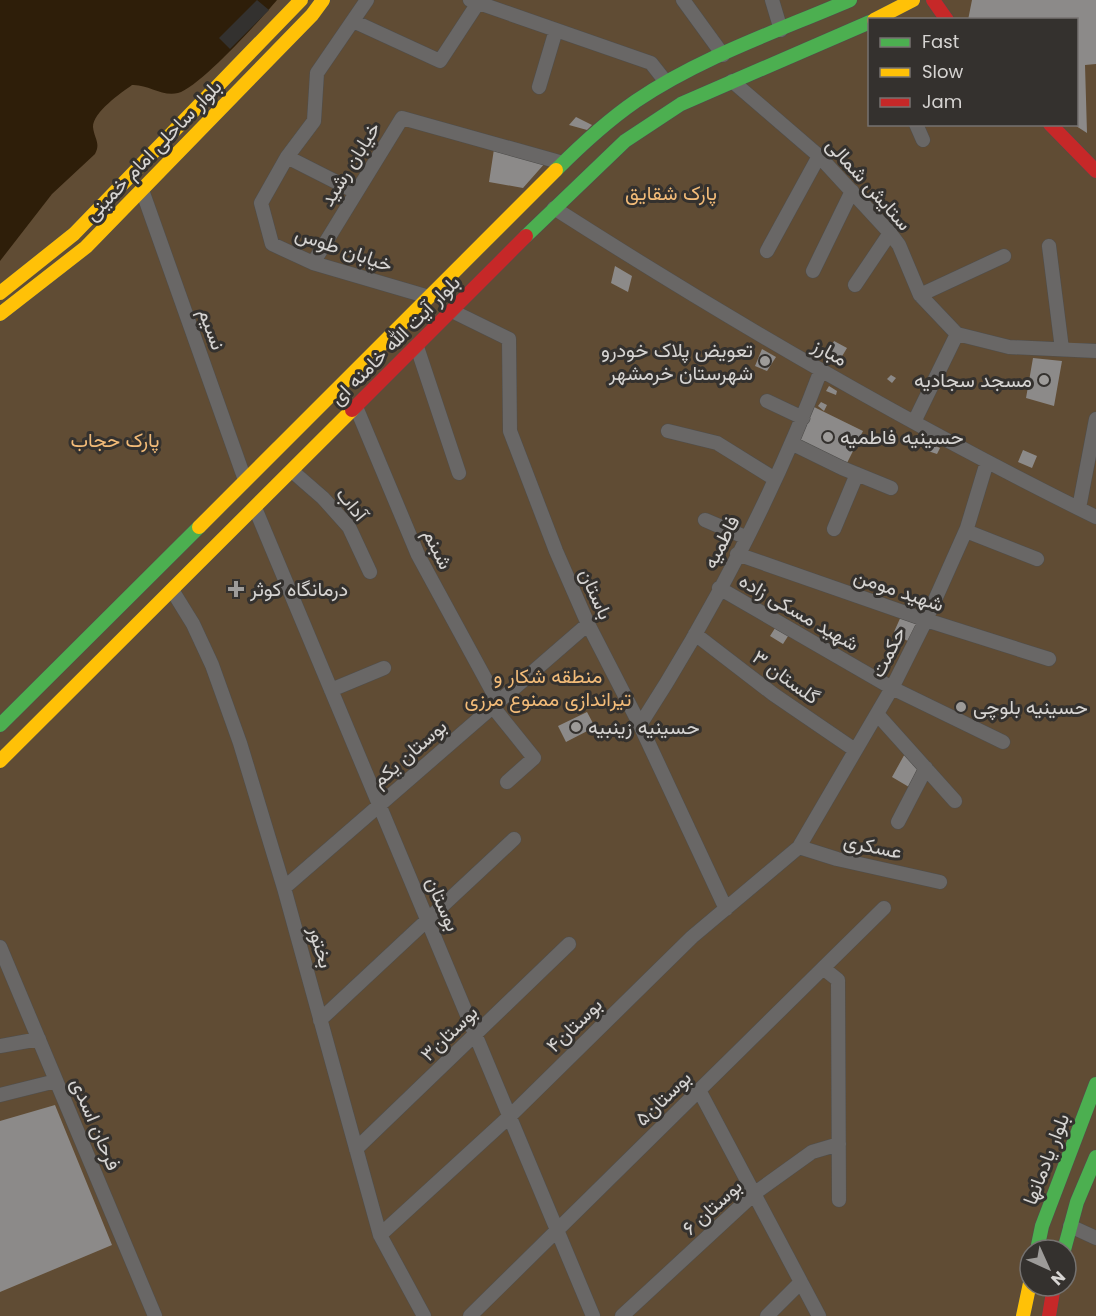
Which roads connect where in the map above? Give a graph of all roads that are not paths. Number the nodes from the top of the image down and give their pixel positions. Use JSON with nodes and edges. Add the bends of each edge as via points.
{"nodes":[{"id":1,"x":302,"y":0,"type":"edge"},
{"id":2,"x":323,"y":0,"type":"edge"},
{"id":3,"x":367,"y":0,"type":"edge"},
{"id":4,"x":683,"y":0,"type":"edge"},
{"id":5,"x":772,"y":0,"type":"edge"},
{"id":6,"x":850,"y":0,"type":"edge"},
{"id":7,"x":913,"y":0,"type":"edge"},
{"id":8,"x":933,"y":0,"type":"edge"},
{"id":9,"x":474,"y":1,"type":"edge"},
{"id":10,"x":878,"y":18,"type":"edge"},
{"id":11,"x":946,"y":18,"type":"edge"},
{"id":12,"x":352,"y":21,"type":"junction"},
{"id":13,"x":868,"y":23,"type":"edge"},
{"id":14,"x":556,"y":30,"type":"junction"},
{"id":15,"x":781,"y":30,"type":"junction"},
{"id":16,"x":723,"y":55,"type":"junction"},
{"id":17,"x":732,"y":81,"type":"junction"},
{"id":18,"x":666,"y":82,"type":"junction"},
{"id":19,"x":539,"y":87,"type":"dead end"},
{"id":20,"x":917,"y":126,"type":"edge"},
{"id":21,"x":1052,"y":126,"type":"edge"},
{"id":22,"x":923,"y":140,"type":"dead end"},
{"id":23,"x":819,"y":156,"type":"junction"},
{"id":24,"x":286,"y":157,"type":"junction"},
{"id":25,"x":563,"y":163,"type":"junction"},
{"id":26,"x":1096,"y":171,"type":"edge"},
{"id":27,"x":142,"y":190,"type":"junction"},
{"id":28,"x":356,"y":192,"type":"junction"},
{"id":29,"x":852,"y":192,"type":"junction"},
{"id":30,"x":554,"y":208,"type":"junction"},
{"id":31,"x":890,"y":233,"type":"junction"},
{"id":32,"x":1049,"y":246,"type":"dead end"},
{"id":33,"x":767,"y":251,"type":"dead end"},
{"id":34,"x":1004,"y":256,"type":"dead end"},
{"id":35,"x":313,"y":263,"type":"junction"},
{"id":36,"x":813,"y":271,"type":"dead end"},
{"id":37,"x":855,"y":285,"type":"dead end"},
{"id":38,"x":0,"y":293,"type":"edge"},
{"id":39,"x":920,"y":295,"type":"junction"},
{"id":40,"x":429,"y":297,"type":"junction"},
{"id":41,"x":452,"y":311,"type":"junction"},
{"id":42,"x":0,"y":314,"type":"edge"},
{"id":43,"x":957,"y":334,"type":"junction"},
{"id":44,"x":417,"y":347,"type":"junction"},
{"id":45,"x":1062,"y":349,"type":"junction"},
{"id":46,"x":1096,"y":351,"type":"edge"},
{"id":47,"x":821,"y":370,"type":"junction"},
{"id":48,"x":767,"y":401,"type":"dead end"},
{"id":49,"x":356,"y":407,"type":"junction"},
{"id":50,"x":803,"y":418,"type":"junction"},
{"id":51,"x":1096,"y":418,"type":"edge"},
{"id":52,"x":914,"y":422,"type":"junction"},
{"id":53,"x":669,"y":431,"type":"dead end"},
{"id":54,"x":793,"y":444,"type":"junction"},
{"id":55,"x":987,"y":462,"type":"junction"},
{"id":56,"x":292,"y":471,"type":"junction"},
{"id":57,"x":459,"y":473,"type":"dead end"},
{"id":58,"x":857,"y":474,"type":"junction"},
{"id":59,"x":775,"y":478,"type":"junction"},
{"id":60,"x":245,"y":480,"type":"junction"},
{"id":61,"x":891,"y":488,"type":"dead end"},
{"id":62,"x":255,"y":508,"type":"junction"},
{"id":63,"x":1079,"y":508,"type":"junction"},
{"id":64,"x":1096,"y":517,"type":"edge"},
{"id":65,"x":705,"y":520,"type":"dead end"},
{"id":66,"x":834,"y":529,"type":"dead end"},
{"id":67,"x":966,"y":531,"type":"junction"},
{"id":68,"x":745,"y":537,"type":"junction"},
{"id":69,"x":737,"y":554,"type":"junction"},
{"id":70,"x":1037,"y":559,"type":"dead end"},
{"id":71,"x":370,"y":572,"type":"dead end"},
{"id":72,"x":719,"y":588,"type":"junction"},
{"id":73,"x":172,"y":590,"type":"junction"},
{"id":74,"x":926,"y":620,"type":"junction"},
{"id":75,"x":588,"y":624,"type":"junction"},
{"id":76,"x":695,"y":634,"type":"junction"},
{"id":77,"x":1049,"y":659,"type":"dead end"},
{"id":78,"x":384,"y":668,"type":"dead end"},
{"id":79,"x":891,"y":688,"type":"junction"},
{"id":80,"x":331,"y":690,"type":"junction"},
{"id":81,"x":495,"y":705,"type":"junction"},
{"id":82,"x":877,"y":714,"type":"junction"},
{"id":83,"x":0,"y":725,"type":"edge"},
{"id":84,"x":640,"y":725,"type":"junction"},
{"id":85,"x":1003,"y":742,"type":"dead end"},
{"id":86,"x":855,"y":750,"type":"junction"},
{"id":87,"x":0,"y":761,"type":"edge"},
{"id":88,"x":926,"y":768,"type":"junction"},
{"id":89,"x":507,"y":782,"type":"dead end"},
{"id":90,"x":955,"y":801,"type":"dead end"},
{"id":91,"x":379,"y":804,"type":"junction"},
{"id":92,"x":898,"y":822,"type":"dead end"},
{"id":93,"x":514,"y":840,"type":"dead end"},
{"id":94,"x":799,"y":847,"type":"junction"},
{"id":95,"x":940,"y":882,"type":"dead end"},
{"id":96,"x":284,"y":888,"type":"junction"},
{"id":97,"x":884,"y":908,"type":"dead end"},
{"id":98,"x":726,"y":909,"type":"junction"},
{"id":99,"x":429,"y":919,"type":"junction"},
{"id":100,"x":569,"y":944,"type":"dead end"},
{"id":101,"x":0,"y":947,"type":"edge"},
{"id":102,"x":823,"y":968,"type":"junction"},
{"id":103,"x":7,"y":982,"type":"edge"},
{"id":104,"x":321,"y":1020,"type":"junction"},
{"id":105,"x":476,"y":1034,"type":"junction"},
{"id":106,"x":39,"y":1039,"type":"junction"},
{"id":107,"x":0,"y":1046,"type":"edge"},
{"id":108,"x":56,"y":1081,"type":"junction"},
{"id":109,"x":1096,"y":1084,"type":"edge"},
{"id":110,"x":699,"y":1090,"type":"junction"},
{"id":111,"x":0,"y":1095,"type":"edge"},
{"id":112,"x":510,"y":1116,"type":"junction"},
{"id":113,"x":839,"y":1144,"type":"junction"},
{"id":114,"x":356,"y":1149,"type":"junction"},
{"id":115,"x":1096,"y":1157,"type":"edge"},
{"id":116,"x":755,"y":1193,"type":"junction"},
{"id":117,"x":839,"y":1200,"type":"dead end"},
{"id":118,"x":1070,"y":1227,"type":"junction"},
{"id":119,"x":556,"y":1228,"type":"junction"},
{"id":120,"x":380,"y":1235,"type":"junction"},
{"id":121,"x":1040,"y":1238,"type":"edge"},
{"id":122,"x":1067,"y":1238,"type":"edge"},
{"id":123,"x":1096,"y":1238,"type":"edge"},
{"id":124,"x":801,"y":1282,"type":"junction"},
{"id":125,"x":1027,"y":1298,"type":"edge"},
{"id":126,"x":1052,"y":1298,"type":"edge"},
{"id":127,"x":155,"y":1316,"type":"edge"},
{"id":128,"x":424,"y":1316,"type":"edge"},
{"id":129,"x":470,"y":1316,"type":"edge"},
{"id":130,"x":593,"y":1316,"type":"edge"},
{"id":131,"x":622,"y":1316,"type":"edge"},
{"id":132,"x":767,"y":1316,"type":"edge"},
{"id":133,"x":819,"y":1316,"type":"edge"},
{"id":134,"x":1023,"y":1316,"type":"edge"},
{"id":135,"x":1049,"y":1316,"type":"edge"}],
"edges":[{"from":1,"to":38,"type":"main road","name":"بلوار ساحلی امام خمینی","via":[[74,234]]},
{"from":2,"to":27,"type":"main road","name":"بلوار ساحلی امام خمینی"},
{"from":3,"to":12,"type":"street","name":"خیابان طوس"},
{"from":4,"to":16,"type":"street"},
{"from":5,"to":15,"type":"street"},
{"from":6,"to":15,"type":"main road","name":"بلوار آیت الله خامنه ای"},
{"from":7,"to":10,"type":"main road"},
{"from":8,"to":11,"type":"main road"},
{"from":9,"to":12,"type":"street","via":[[440,61]]},
{"from":9,"to":14,"type":"street"},
{"from":12,"to":24,"type":"street","name":"خیابان طوس","via":[[317,73],[314,122]]},
{"from":13,"to":17,"type":"main road","name":"بلوار آیت الله خامنه ای"},
{"from":14,"to":18,"type":"street","via":[[651,63]]},
{"from":14,"to":19,"type":"street"},
{"from":15,"to":16,"type":"main road","name":"بلوار آیت الله خامنه ای"},
{"from":16,"to":18,"type":"main road","name":"بلوار آیت الله خامنه ای"},
{"from":17,"to":23,"type":"street","name":"ستایش شمالی"},
{"from":17,"to":30,"type":"main road","name":"بلوار آیت الله خامنه ای","via":[[651,122],[625,141]]},
{"from":18,"to":25,"type":"main road","name":"بلوار آیت الله خامنه ای","via":[[635,102]]},
{"from":20,"to":22,"type":"street"},
{"from":21,"to":26,"type":"main road"},
{"from":23,"to":29,"type":"street","name":"ستایش شمالی"},
{"from":23,"to":33,"type":"street"},
{"from":24,"to":28,"type":"street"},
{"from":24,"to":35,"type":"street","name":"خیابان طوس","via":[[261,203],[272,244]]},
{"from":25,"to":28,"type":"street","name":"خیابان رشید","via":[[402,118]]},
{"from":25,"to":40,"type":"main road","name":"بلوار آیت الله خامنه ای"},
{"from":27,"to":42,"type":"main road","name":"بلوار ساحلی امام خمینی","via":[[86,247]]},
{"from":27,"to":60,"type":"street","name":"نسیم"},
{"from":28,"to":35,"type":"street","name":"خیابان رشید"},
{"from":29,"to":31,"type":"street","name":"ستایش شمالی"},
{"from":29,"to":36,"type":"street"},
{"from":30,"to":41,"type":"main road","name":"بلوار آیت الله خامنه ای"},
{"from":30,"to":47,"type":"street","name":"مبارز","via":[[709,307]]},
{"from":31,"to":37,"type":"street"},
{"from":31,"to":39,"type":"street","name":"ستایش شمالی"},
{"from":32,"to":45,"type":"street"},
{"from":34,"to":39,"type":"street"},
{"from":35,"to":40,"type":"street","name":"خیابان طوس"},
{"from":39,"to":43,"type":"street","name":"ستایش شمالی"},
{"from":40,"to":60,"type":"main road","name":"بلوار آیت الله خامنه ای"},
{"from":41,"to":44,"type":"main road","name":"بلوار آیت الله خامنه ای"},
{"from":41,"to":75,"type":"street","name":"باستان","via":[[509,339],[510,430]]},
{"from":43,"to":45,"type":"street","via":[[1009,346]]},
{"from":43,"to":52,"type":"street"},
{"from":44,"to":49,"type":"main road","name":"بلوار آیت الله خامنه ای"},
{"from":44,"to":57,"type":"street"},
{"from":45,"to":46,"type":"street"},
{"from":47,"to":50,"type":"street","name":"فاطمیه"},
{"from":47,"to":52,"type":"street","name":"مبارز"},
{"from":48,"to":50,"type":"street"},
{"from":49,"to":56,"type":"main road","name":"بلوار آیت الله خامنه ای"},
{"from":49,"to":81,"type":"street","name":"شبنم","via":[[418,555]]},
{"from":50,"to":54,"type":"street","name":"فاطمیه"},
{"from":51,"to":63,"type":"street"},
{"from":52,"to":55,"type":"street","name":"مبارز"},
{"from":53,"to":59,"type":"street","via":[[717,444]]},
{"from":54,"to":58,"type":"street"},
{"from":54,"to":59,"type":"street","name":"فاطمیه"},
{"from":55,"to":63,"type":"street","name":"مبارز"},
{"from":55,"to":67,"type":"street","name":"حکمت"},
{"from":56,"to":62,"type":"main road","name":"بلوار آیت الله خامنه ای"},
{"from":56,"to":71,"type":"street","name":"آداب","via":[[349,527]]},
{"from":58,"to":61,"type":"street"},
{"from":58,"to":66,"type":"street"},
{"from":59,"to":68,"type":"street","name":"فاطمیه"},
{"from":60,"to":83,"type":"main road","name":"بلوار آیت الله خامنه ای"},
{"from":62,"to":73,"type":"main road","name":"بلوار آیت الله خامنه ای"},
{"from":62,"to":80,"type":"street","name":"بوستان"},
{"from":63,"to":64,"type":"street","name":"مبارز"},
{"from":65,"to":68,"type":"street"},
{"from":67,"to":70,"type":"street"},
{"from":67,"to":74,"type":"street","name":"حکمت"},
{"from":68,"to":69,"type":"street","name":"فاطمیه"},
{"from":69,"to":72,"type":"street","name":"فاطمیه"},
{"from":69,"to":74,"type":"street","name":"شهید مومن"},
{"from":72,"to":76,"type":"street","name":"فاطمیه"},
{"from":72,"to":79,"type":"street","name":"شهید مسکی زاده"},
{"from":73,"to":87,"type":"main road","name":"بلوار آیت الله خامنه ای"},
{"from":73,"to":96,"type":"street","name":"بختور","via":[[212,665]]},
{"from":74,"to":77,"type":"street","name":"شهید مومن"},
{"from":74,"to":79,"type":"street","name":"حکمت"},
{"from":75,"to":81,"type":"street","name":"بوستان یکم"},
{"from":75,"to":84,"type":"street","name":"باستان"},
{"from":76,"to":84,"type":"street","name":"فاطمیه"},
{"from":76,"to":86,"type":"street","name":"گلستان ۳"},
{"from":78,"to":80,"type":"street"},
{"from":79,"to":82,"type":"street","name":"حکمت"},
{"from":79,"to":85,"type":"street","name":"شهید مسکی زاده"},
{"from":80,"to":91,"type":"street","name":"بوستان"},
{"from":81,"to":89,"type":"street","name":"شبنم","via":[[534,758]]},
{"from":81,"to":91,"type":"street","name":"بوستان یکم"},
{"from":82,"to":86,"type":"street","name":"حکمت"},
{"from":82,"to":88,"type":"street"},
{"from":84,"to":98,"type":"street","name":"باستان"},
{"from":86,"to":94,"type":"street","name":"حکمت"},
{"from":88,"to":90,"type":"street"},
{"from":88,"to":92,"type":"street"},
{"from":91,"to":96,"type":"street","name":"بوستان یکم"},
{"from":91,"to":99,"type":"street","name":"بوستان"},
{"from":93,"to":99,"type":"street"},
{"from":94,"to":95,"type":"street","name":"عسکری"},
{"from":94,"to":98,"type":"street","name":"بوستان۴"},
{"from":96,"to":104,"type":"street","name":"بختور"},
{"from":97,"to":102,"type":"street","name":"بوستان۵"},
{"from":98,"to":112,"type":"street","name":"بوستان۴","via":[[692,937]]},
{"from":99,"to":104,"type":"street"},
{"from":99,"to":105,"type":"street","name":"بوستان"},
{"from":100,"to":105,"type":"street","name":"بوستان۳"},
{"from":101,"to":103,"type":"street","name":"فرحان اسدی"},
{"from":102,"to":110,"type":"street","name":"بوستان۵"},
{"from":102,"to":113,"type":"street","via":[[838,980]]},
{"from":103,"to":106,"type":"street","name":"فرحان اسدی"},
{"from":104,"to":114,"type":"street","name":"بختور"},
{"from":105,"to":112,"type":"street","name":"بوستان"},
{"from":105,"to":114,"type":"street","name":"بوستان۳"},
{"from":106,"to":107,"type":"street"},
{"from":106,"to":108,"type":"street","name":"فرحان اسدی"},
{"from":108,"to":111,"type":"street"},
{"from":108,"to":127,"type":"street","name":"فرحان اسدی"},
{"from":109,"to":121,"type":"main road","name":"بلوار یادمانها"},
{"from":110,"to":116,"type":"street"},
{"from":110,"to":119,"type":"street","name":"بوستان۵"},
{"from":112,"to":119,"type":"street","name":"بوستان"},
{"from":112,"to":120,"type":"street","name":"بوستان۴"},
{"from":113,"to":116,"type":"street","name":"بوستان ۶","via":[[812,1152]]},
{"from":113,"to":117,"type":"street"},
{"from":114,"to":120,"type":"street","name":"بختور"},
{"from":115,"to":118,"type":"main road"},
{"from":116,"to":124,"type":"street"},
{"from":116,"to":131,"type":"street","name":"بوستان ۶"},
{"from":118,"to":122,"type":"main road"},
{"from":118,"to":123,"type":"street"},
{"from":119,"to":129,"type":"street","name":"بوستان۵"},
{"from":119,"to":130,"type":"street","name":"بوستان"},
{"from":120,"to":128,"type":"street","name":"بختور"},
{"from":124,"to":132,"type":"street"},
{"from":124,"to":133,"type":"street"},
{"from":125,"to":134,"type":"main road"},
{"from":126,"to":135,"type":"main road"}]}
